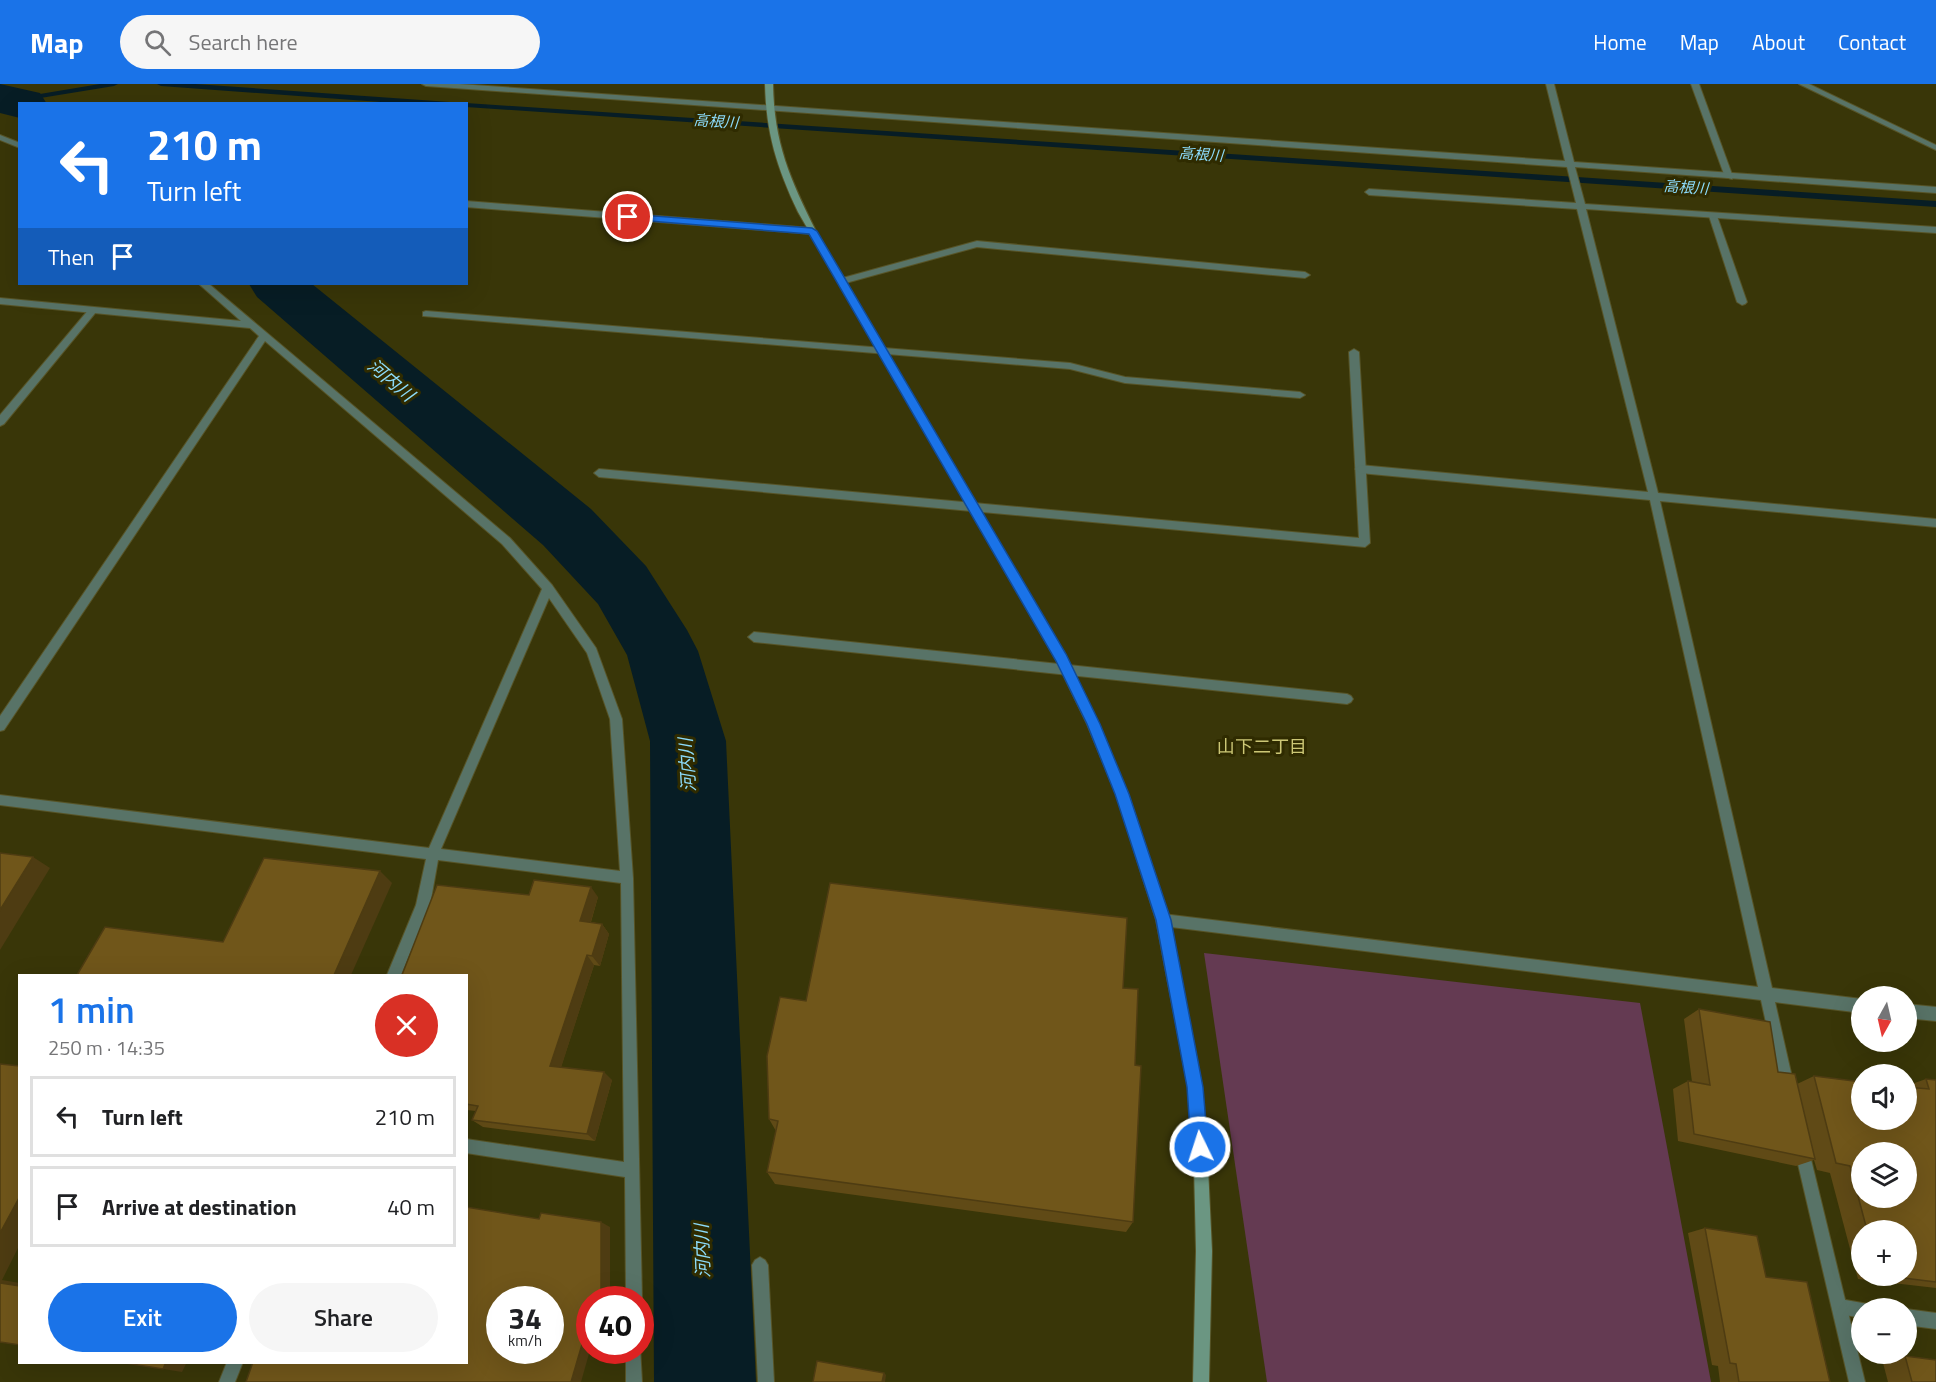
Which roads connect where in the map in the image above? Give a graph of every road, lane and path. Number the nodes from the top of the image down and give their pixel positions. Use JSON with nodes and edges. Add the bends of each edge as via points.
{"nodes":[{"id":1,"x":426,"y":84,"type":"edge"},
{"id":2,"x":769,"y":84,"type":"edge"},
{"id":3,"x":1550,"y":84,"type":"edge"},
{"id":4,"x":1695,"y":84,"type":"edge"},
{"id":5,"x":1803,"y":84,"type":"edge"},
{"id":6,"x":770,"y":110,"type":"junction"},
{"id":7,"x":0,"y":138,"type":"edge"},
{"id":8,"x":18,"y":145,"type":"edge"},
{"id":9,"x":1936,"y":148,"type":"edge"},
{"id":10,"x":1569,"y":165,"type":"junction"},
{"id":11,"x":1729,"y":177,"type":"junction"},
{"id":12,"x":1936,"y":190,"type":"edge"},
{"id":13,"x":1369,"y":192,"type":"dead end"},
{"id":14,"x":468,"y":204,"type":"edge"},
{"id":15,"x":1580,"y":207,"type":"junction"},
{"id":16,"x":1713,"y":216,"type":"junction"},
{"id":17,"x":1936,"y":230,"type":"edge"},
{"id":18,"x":812,"y":231,"type":"junction"},
{"id":19,"x":1305,"y":275,"type":"dead end"},
{"id":20,"x":842,"y":281,"type":"junction"},
{"id":21,"x":205,"y":285,"type":"edge"},
{"id":22,"x":0,"y":301,"type":"edge"},
{"id":23,"x":1742,"y":302,"type":"dead end"},
{"id":24,"x":93,"y":310,"type":"junction"},
{"id":25,"x":426,"y":315,"type":"dead end"},
{"id":26,"x":252,"y":325,"type":"junction"},
{"id":27,"x":264,"y":335,"type":"junction"},
{"id":28,"x":883,"y":351,"type":"junction"},
{"id":29,"x":1354,"y":352,"type":"dead end"},
{"id":30,"x":1300,"y":395,"type":"dead end"},
{"id":31,"x":0,"y":422,"type":"edge"},
{"id":32,"x":1360,"y":469,"type":"junction"},
{"id":33,"x":599,"y":473,"type":"dead end"},
{"id":34,"x":1654,"y":496,"type":"junction"},
{"id":35,"x":974,"y":509,"type":"junction"},
{"id":36,"x":1936,"y":523,"type":"edge"},
{"id":37,"x":548,"y":588,"type":"junction"},
{"id":38,"x":754,"y":637,"type":"dead end"},
{"id":39,"x":1066,"y":668,"type":"junction"},
{"id":40,"x":1347,"y":699,"type":"dead end"},
{"id":41,"x":0,"y":726,"type":"edge"},
{"id":42,"x":0,"y":800,"type":"edge"},
{"id":43,"x":433,"y":854,"type":"junction"},
{"id":44,"x":627,"y":878,"type":"junction"},
{"id":45,"x":1163,"y":920,"type":"junction"},
{"id":46,"x":394,"y":974,"type":"edge"},
{"id":47,"x":1765,"y":994,"type":"junction"},
{"id":48,"x":1851,"y":1005,"type":"edge"},
{"id":49,"x":1917,"y":1012,"type":"edge"},
{"id":50,"x":1936,"y":1014,"type":"edge"},
{"id":51,"x":1790,"y":1098,"type":"edge"},
{"id":52,"x":1798,"y":1133,"type":"edge"},
{"id":53,"x":468,"y":1146,"type":"edge"},
{"id":54,"x":632,"y":1171,"type":"junction"},
{"id":55,"x":760,"y":1265,"type":"dead end"},
{"id":56,"x":633,"y":1286,"type":"edge"},
{"id":57,"x":1840,"y":1307,"type":"junction"},
{"id":58,"x":1851,"y":1308,"type":"edge"},
{"id":59,"x":1917,"y":1318,"type":"edge"},
{"id":60,"x":1936,"y":1321,"type":"edge"},
{"id":61,"x":234,"y":1364,"type":"edge"},
{"id":62,"x":634,"y":1364,"type":"edge"},
{"id":63,"x":227,"y":1382,"type":"edge"},
{"id":64,"x":634,"y":1382,"type":"edge"},
{"id":65,"x":766,"y":1382,"type":"edge"},
{"id":66,"x":1201,"y":1382,"type":"edge"},
{"id":67,"x":1857,"y":1382,"type":"edge"}],
"edges":[{"from":1,"to":6,"type":"street"},
{"from":2,"to":6,"type":"street"},
{"from":3,"to":10,"type":"street"},
{"from":4,"to":11,"type":"street"},
{"from":5,"to":9,"type":"street"},
{"from":6,"to":10,"type":"street"},
{"from":6,"to":18,"type":"street","via":[[774,145],[786,181]]},
{"from":7,"to":8,"type":"street"},
{"from":10,"to":11,"type":"street"},
{"from":10,"to":15,"type":"street"},
{"from":11,"to":12,"type":"street"},
{"from":13,"to":15,"type":"street"},
{"from":14,"to":18,"type":"street"},
{"from":15,"to":16,"type":"street"},
{"from":15,"to":34,"type":"street"},
{"from":16,"to":17,"type":"street"},
{"from":16,"to":23,"type":"street"},
{"from":18,"to":20,"type":"street"},
{"from":19,"to":20,"type":"street","via":[[977,244]]},
{"from":20,"to":28,"type":"street"},
{"from":21,"to":26,"type":"street"},
{"from":22,"to":24,"type":"street"},
{"from":24,"to":26,"type":"street"},
{"from":24,"to":31,"type":"street"},
{"from":25,"to":28,"type":"street"},
{"from":26,"to":27,"type":"street"},
{"from":27,"to":37,"type":"street","via":[[506,541]]},
{"from":27,"to":41,"type":"street"},
{"from":28,"to":30,"type":"street","via":[[1070,366],[1125,380]]},
{"from":28,"to":35,"type":"street"},
{"from":29,"to":32,"type":"street"},
{"from":32,"to":34,"type":"street"},
{"from":32,"to":35,"type":"street","via":[[1365,543]]},
{"from":33,"to":35,"type":"street"},
{"from":34,"to":36,"type":"street"},
{"from":34,"to":47,"type":"street"},
{"from":35,"to":39,"type":"street"},
{"from":37,"to":43,"type":"street"},
{"from":37,"to":44,"type":"street","via":[[592,651],[616,719]]},
{"from":38,"to":39,"type":"street"},
{"from":39,"to":40,"type":"street"},
{"from":39,"to":45,"type":"street","via":[[1122,794]]},
{"from":42,"to":43,"type":"street"},
{"from":43,"to":44,"type":"street"},
{"from":43,"to":46,"type":"street","via":[[423,905]]},
{"from":44,"to":54,"type":"street"},
{"from":45,"to":47,"type":"street"},
{"from":45,"to":66,"type":"street","via":[[1195,1087],[1204,1251]]},
{"from":47,"to":48,"type":"street"},
{"from":47,"to":51,"type":"street"},
{"from":49,"to":50,"type":"street"},
{"from":52,"to":57,"type":"street"},
{"from":53,"to":54,"type":"street"},
{"from":54,"to":56,"type":"street"},
{"from":55,"to":65,"type":"street"},
{"from":57,"to":58,"type":"street"},
{"from":57,"to":67,"type":"street"},
{"from":59,"to":60,"type":"street"},
{"from":61,"to":63,"type":"street"},
{"from":62,"to":64,"type":"street"}]}
